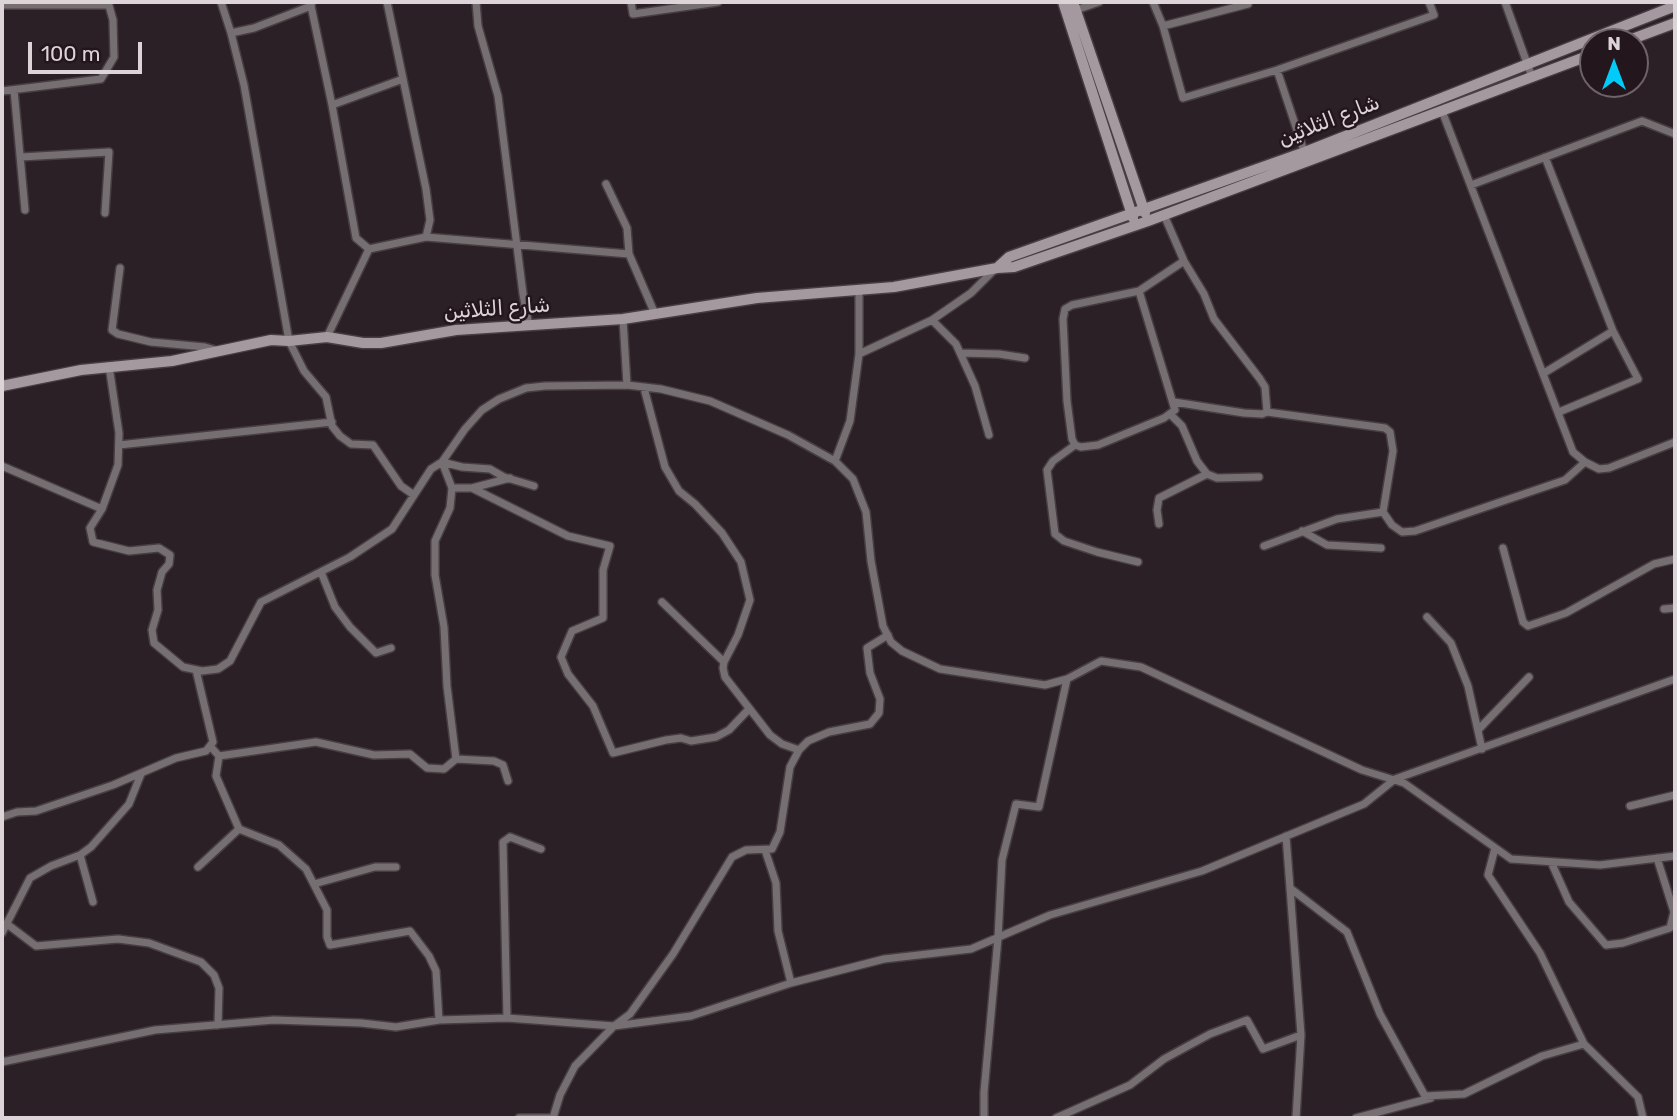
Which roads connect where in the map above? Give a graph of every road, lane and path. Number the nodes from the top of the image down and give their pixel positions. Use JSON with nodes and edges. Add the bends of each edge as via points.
{"nodes":[{"id":1,"x":221,"y":2,"type":"edge"},
{"id":2,"x":387,"y":2,"type":"edge"},
{"id":3,"x":476,"y":2,"type":"edge"},
{"id":4,"x":631,"y":2,"type":"edge"},
{"id":5,"x":718,"y":2,"type":"edge"},
{"id":6,"x":1063,"y":2,"type":"edge"},
{"id":7,"x":1098,"y":2,"type":"edge"},
{"id":8,"x":1153,"y":2,"type":"edge"},
{"id":9,"x":1429,"y":2,"type":"edge"},
{"id":10,"x":1505,"y":2,"type":"edge"},
{"id":11,"x":107,"y":3,"type":"edge"},
{"id":12,"x":1250,"y":3,"type":"edge"},
{"id":13,"x":311,"y":4,"type":"edge"},
{"id":14,"x":2,"y":5,"type":"edge"},
{"id":15,"x":1074,"y":6,"type":"edge"},
{"id":16,"x":1675,"y":6,"type":"edge"},
{"id":17,"x":1675,"y":23,"type":"edge"},
{"id":18,"x":1163,"y":26,"type":"junction"},
{"id":19,"x":231,"y":33,"type":"junction"},
{"id":20,"x":1649,"y":33,"type":"edge"},
{"id":21,"x":1579,"y":59,"type":"edge"},
{"id":22,"x":1527,"y":64,"type":"junction"},
{"id":23,"x":1277,"y":71,"type":"junction"},
{"id":24,"x":1532,"y":77,"type":"junction"},
{"id":25,"x":403,"y":79,"type":"junction"},
{"id":26,"x":2,"y":90,"type":"edge"},
{"id":27,"x":14,"y":90,"type":"junction"},
{"id":28,"x":332,"y":105,"type":"junction"},
{"id":29,"x":1442,"y":111,"type":"junction"},
{"id":30,"x":1675,"y":134,"type":"edge"},
{"id":31,"x":1306,"y":156,"type":"junction"},
{"id":32,"x":21,"y":157,"type":"junction"},
{"id":33,"x":1545,"y":157,"type":"junction"},
{"id":34,"x":606,"y":184,"type":"dead end"},
{"id":35,"x":1471,"y":185,"type":"junction"},
{"id":36,"x":25,"y":210,"type":"dead end"},
{"id":37,"x":1143,"y":210,"type":"junction"},
{"id":38,"x":106,"y":214,"type":"dead end"},
{"id":39,"x":1131,"y":214,"type":"junction"},
{"id":40,"x":1164,"y":215,"type":"junction"},
{"id":41,"x":1147,"y":221,"type":"junction"},
{"id":42,"x":1135,"y":225,"type":"junction"},
{"id":43,"x":425,"y":237,"type":"junction"},
{"id":44,"x":516,"y":245,"type":"junction"},
{"id":45,"x":369,"y":249,"type":"junction"},
{"id":46,"x":629,"y":254,"type":"junction"},
{"id":47,"x":1184,"y":261,"type":"junction"},
{"id":48,"x":120,"y":268,"type":"dead end"},
{"id":49,"x":997,"y":268,"type":"junction"},
{"id":50,"x":859,"y":290,"type":"junction"},
{"id":51,"x":1139,"y":291,"type":"junction"},
{"id":52,"x":655,"y":314,"type":"junction"},
{"id":53,"x":623,"y":319,"type":"junction"},
{"id":54,"x":932,"y":320,"type":"junction"},
{"id":55,"x":530,"y":326,"type":"junction"},
{"id":56,"x":1613,"y":331,"type":"junction"},
{"id":57,"x":327,"y":337,"type":"junction"},
{"id":58,"x":289,"y":341,"type":"junction"},
{"id":59,"x":219,"y":351,"type":"junction"},
{"id":60,"x":960,"y":353,"type":"junction"},
{"id":61,"x":859,"y":355,"type":"junction"},
{"id":62,"x":1025,"y":358,"type":"dead end"},
{"id":63,"x":109,"y":366,"type":"junction"},
{"id":64,"x":1544,"y":373,"type":"junction"},
{"id":65,"x":627,"y":385,"type":"junction"},
{"id":66,"x":2,"y":386,"type":"edge"},
{"id":67,"x":644,"y":388,"type":"junction"},
{"id":68,"x":1174,"y":402,"type":"junction"},
{"id":69,"x":1267,"y":412,"type":"junction"},
{"id":70,"x":1559,"y":412,"type":"junction"},
{"id":71,"x":1171,"y":415,"type":"junction"},
{"id":72,"x":332,"y":422,"type":"junction"},
{"id":73,"x":989,"y":435,"type":"dead end"},
{"id":74,"x":1675,"y":442,"type":"edge"},
{"id":75,"x":1075,"y":445,"type":"junction"},
{"id":76,"x":119,"y":446,"type":"junction"},
{"id":77,"x":835,"y":461,"type":"junction"},
{"id":78,"x":442,"y":462,"type":"junction"},
{"id":79,"x":1585,"y":462,"type":"junction"},
{"id":80,"x":2,"y":466,"type":"edge"},
{"id":81,"x":1207,"y":474,"type":"junction"},
{"id":82,"x":1259,"y":477,"type":"dead end"},
{"id":83,"x":510,"y":478,"type":"junction"},
{"id":84,"x":534,"y":486,"type":"dead end"},
{"id":85,"x":452,"y":488,"type":"junction"},
{"id":86,"x":472,"y":488,"type":"junction"},
{"id":87,"x":414,"y":495,"type":"junction"},
{"id":88,"x":102,"y":509,"type":"junction"},
{"id":89,"x":1383,"y":512,"type":"junction"},
{"id":90,"x":1159,"y":524,"type":"dead end"},
{"id":91,"x":1302,"y":531,"type":"junction"},
{"id":92,"x":1264,"y":546,"type":"dead end"},
{"id":93,"x":1381,"y":548,"type":"dead end"},
{"id":94,"x":1503,"y":548,"type":"dead end"},
{"id":95,"x":1675,"y":558,"type":"edge"},
{"id":96,"x":1138,"y":562,"type":"dead end"},
{"id":97,"x":321,"y":572,"type":"junction"},
{"id":98,"x":662,"y":602,"type":"dead end"},
{"id":99,"x":1675,"y":608,"type":"edge"},
{"id":100,"x":1664,"y":609,"type":"dead end"},
{"id":101,"x":1427,"y":618,"type":"dead end"},
{"id":102,"x":888,"y":635,"type":"junction"},
{"id":103,"x":391,"y":648,"type":"dead end"},
{"id":104,"x":724,"y":662,"type":"junction"},
{"id":105,"x":196,"y":670,"type":"junction"},
{"id":106,"x":1529,"y":677,"type":"dead end"},
{"id":107,"x":1067,"y":679,"type":"junction"},
{"id":108,"x":1675,"y":679,"type":"edge"},
{"id":109,"x":749,"y":709,"type":"junction"},
{"id":110,"x":1478,"y":730,"type":"junction"},
{"id":111,"x":210,"y":746,"type":"junction"},
{"id":112,"x":1482,"y":749,"type":"junction"},
{"id":113,"x":799,"y":750,"type":"junction"},
{"id":114,"x":219,"y":756,"type":"junction"},
{"id":115,"x":456,"y":759,"type":"junction"},
{"id":116,"x":141,"y":774,"type":"junction"},
{"id":117,"x":1395,"y":779,"type":"junction"},
{"id":118,"x":508,"y":781,"type":"dead end"},
{"id":119,"x":1675,"y":795,"type":"edge"},
{"id":120,"x":1629,"y":806,"type":"dead end"},
{"id":121,"x":2,"y":817,"type":"edge"},
{"id":122,"x":239,"y":829,"type":"junction"},
{"id":123,"x":1286,"y":836,"type":"junction"},
{"id":124,"x":1495,"y":848,"type":"junction"},
{"id":125,"x":541,"y":849,"type":"dead end"},
{"id":126,"x":765,"y":850,"type":"junction"},
{"id":127,"x":79,"y":855,"type":"junction"},
{"id":128,"x":1675,"y":856,"type":"edge"},
{"id":129,"x":1657,"y":858,"type":"junction"},
{"id":130,"x":1552,"y":864,"type":"junction"},
{"id":131,"x":198,"y":867,"type":"dead end"},
{"id":132,"x":396,"y":867,"type":"dead end"},
{"id":133,"x":314,"y":884,"type":"junction"},
{"id":134,"x":1290,"y":888,"type":"junction"},
{"id":135,"x":93,"y":902,"type":"dead end"},
{"id":136,"x":7,"y":924,"type":"junction"},
{"id":137,"x":2,"y":933,"type":"edge"},
{"id":138,"x":998,"y":938,"type":"junction"},
{"id":139,"x":791,"y":984,"type":"junction"},
{"id":140,"x":507,"y":1018,"type":"junction"},
{"id":141,"x":439,"y":1020,"type":"junction"},
{"id":142,"x":218,"y":1025,"type":"junction"},
{"id":143,"x":614,"y":1026,"type":"junction"},
{"id":144,"x":1301,"y":1035,"type":"junction"},
{"id":145,"x":1584,"y":1044,"type":"junction"},
{"id":146,"x":2,"y":1062,"type":"edge"},
{"id":147,"x":1445,"y":1095,"type":"junction"},
{"id":148,"x":519,"y":1118,"type":"edge"},
{"id":149,"x":554,"y":1118,"type":"edge"},
{"id":150,"x":984,"y":1118,"type":"edge"},
{"id":151,"x":1056,"y":1118,"type":"edge"},
{"id":152,"x":1296,"y":1118,"type":"edge"},
{"id":153,"x":1356,"y":1118,"type":"edge"},
{"id":154,"x":1643,"y":1118,"type":"edge"}],
"edges":[{"from":1,"to":19,"type":"street"},
{"from":2,"to":25,"type":"street"},
{"from":3,"to":44,"type":"street","via":[[478,26],[498,96]]},
{"from":4,"to":5,"type":"street","via":[[633,14]]},
{"from":6,"to":39,"type":"street"},
{"from":7,"to":15,"type":"street"},
{"from":8,"to":18,"type":"street"},
{"from":9,"to":23,"type":"street","via":[[1434,15]]},
{"from":10,"to":22,"type":"street"},
{"from":11,"to":14,"type":"street"},
{"from":11,"to":27,"type":"street","via":[[113,20],[114,57],[101,79]]},
{"from":12,"to":18,"type":"street"},
{"from":13,"to":19,"type":"street"},
{"from":13,"to":28,"type":"street"},
{"from":15,"to":37,"type":"street"},
{"from":16,"to":22,"type":"street","name":"شارع الثلاثين"},
{"from":17,"to":20,"type":"street"},
{"from":18,"to":23,"type":"street","via":[[1183,99]]},
{"from":19,"to":58,"type":"street"},
{"from":21,"to":24,"type":"street","name":"شارع الثلاثين"},
{"from":22,"to":24,"type":"street"},
{"from":22,"to":31,"type":"street","name":"شارع الثلاثين"},
{"from":23,"to":31,"type":"street"},
{"from":24,"to":29,"type":"street","name":"شارع الثلاثين"},
{"from":25,"to":28,"type":"street"},
{"from":25,"to":43,"type":"street","via":[[426,189],[430,219]]},
{"from":26,"to":27,"type":"street"},
{"from":27,"to":32,"type":"street"},
{"from":28,"to":45,"type":"street","via":[[356,238]]},
{"from":29,"to":31,"type":"street","name":"شارع الثلاثين"},
{"from":29,"to":35,"type":"street"},
{"from":30,"to":33,"type":"street","via":[[1642,121]]},
{"from":31,"to":37,"type":"street","name":"شارع الثلاثين"},
{"from":31,"to":40,"type":"street","name":"شارع الثلاثين"},
{"from":32,"to":36,"type":"street"},
{"from":32,"to":38,"type":"street","via":[[109,152]]},
{"from":33,"to":35,"type":"street"},
{"from":33,"to":56,"type":"street"},
{"from":34,"to":46,"type":"street","via":[[627,228]]},
{"from":35,"to":64,"type":"street"},
{"from":37,"to":39,"type":"street","name":"شارع الثلاثين"},
{"from":37,"to":41,"type":"street"},
{"from":39,"to":42,"type":"street"},
{"from":39,"to":49,"type":"street","name":"شارع الثلاثين","via":[[1009,257]]},
{"from":40,"to":41,"type":"street","name":"شارع الثلاثين"},
{"from":40,"to":47,"type":"street"},
{"from":41,"to":42,"type":"street","name":"شارع الثلاثين"},
{"from":42,"to":49,"type":"street","name":"شارع الثلاثين","via":[[1014,267]]},
{"from":43,"to":44,"type":"street"},
{"from":43,"to":45,"type":"street"},
{"from":44,"to":46,"type":"street"},
{"from":44,"to":55,"type":"street"},
{"from":45,"to":57,"type":"street"},
{"from":46,"to":52,"type":"street"},
{"from":47,"to":51,"type":"street"},
{"from":47,"to":69,"type":"street","via":[[1214,319],[1261,379]]},
{"from":48,"to":59,"type":"street","via":[[112,330],[151,342]]},
{"from":49,"to":50,"type":"street","name":"شارع الثلاثين"},
{"from":49,"to":54,"type":"street"},
{"from":50,"to":52,"type":"street","name":"شارع الثلاثين","via":[[757,298]]},
{"from":50,"to":61,"type":"street"},
{"from":51,"to":68,"type":"street"},
{"from":51,"to":75,"type":"street","via":[[1065,309],[1067,401]]},
{"from":52,"to":53,"type":"street","name":"شارع الثلاثين"},
{"from":53,"to":55,"type":"street","name":"شارع الثلاثين"},
{"from":53,"to":65,"type":"street"},
{"from":54,"to":60,"type":"street"},
{"from":54,"to":61,"type":"street"},
{"from":55,"to":57,"type":"street","name":"شارع الثلاثين","via":[[448,330],[381,343]]},
{"from":56,"to":64,"type":"street"},
{"from":56,"to":70,"type":"street","via":[[1638,379]]},
{"from":57,"to":58,"type":"street","name":"شارع الثلاثين"},
{"from":58,"to":59,"type":"street","name":"شارع الثلاثين","via":[[271,340]]},
{"from":58,"to":72,"type":"street","via":[[304,371],[326,397]]},
{"from":59,"to":63,"type":"street","name":"شارع الثلاثين"},
{"from":60,"to":62,"type":"street"},
{"from":60,"to":73,"type":"street"},
{"from":61,"to":77,"type":"street","via":[[850,421]]},
{"from":63,"to":66,"type":"street","name":"شارع الثلاثين"},
{"from":63,"to":76,"type":"street"},
{"from":64,"to":70,"type":"street"},
{"from":65,"to":67,"type":"street"},
{"from":65,"to":78,"type":"street","via":[[526,388],[499,399],[464,429]]},
{"from":67,"to":77,"type":"street","via":[[710,401]]},
{"from":67,"to":104,"type":"street","via":[[665,467],[679,491],[722,533],[741,562],[750,600]]},
{"from":68,"to":69,"type":"street"},
{"from":68,"to":71,"type":"street"},
{"from":69,"to":89,"type":"street","via":[[1390,432],[1393,451]]},
{"from":70,"to":79,"type":"street","via":[[1573,452]]},
{"from":71,"to":75,"type":"street","via":[[1098,445]]},
{"from":71,"to":81,"type":"street","via":[[1182,426]]},
{"from":72,"to":76,"type":"street"},
{"from":72,"to":87,"type":"street","via":[[351,444],[373,445],[401,486]]},
{"from":74,"to":79,"type":"street","via":[[1609,468]]},
{"from":75,"to":96,"type":"street","via":[[1047,470],[1055,534],[1064,541]]},
{"from":76,"to":88,"type":"street","via":[[115,475]]},
{"from":77,"to":102,"type":"street","via":[[853,479],[866,512],[871,561]]},
{"from":78,"to":83,"type":"street","via":[[490,469]]},
{"from":78,"to":85,"type":"street"},
{"from":78,"to":87,"type":"street","via":[[431,469]]},
{"from":79,"to":89,"type":"street","via":[[1564,481],[1415,531],[1402,532]]},
{"from":80,"to":88,"type":"street"},
{"from":81,"to":82,"type":"street"},
{"from":81,"to":90,"type":"street","via":[[1159,498]]},
{"from":83,"to":84,"type":"street"},
{"from":83,"to":86,"type":"street"},
{"from":85,"to":86,"type":"street"},
{"from":85,"to":115,"type":"street","via":[[450,508],[435,541],[435,575]]},
{"from":86,"to":109,"type":"street","via":[[568,536],[610,546],[603,570],[603,618],[572,631],[561,657],[593,706],[613,754],[666,740],[716,737]]},
{"from":87,"to":97,"type":"street","via":[[392,529]]},
{"from":88,"to":105,"type":"street","via":[[90,528],[93,542],[129,551],[159,548],[170,555],[157,590],[154,643],[183,667]]},
{"from":89,"to":91,"type":"street","via":[[1337,519]]},
{"from":91,"to":92,"type":"street"},
{"from":91,"to":93,"type":"street","via":[[1327,545]]},
{"from":94,"to":95,"type":"street","via":[[1523,622],[1528,626],[1566,613],[1654,564]]},
{"from":97,"to":103,"type":"street","via":[[335,607],[350,627],[376,653]]},
{"from":97,"to":105,"type":"street","via":[[261,602],[230,661],[218,669]]},
{"from":98,"to":104,"type":"street"},
{"from":99,"to":100,"type":"street"},
{"from":101,"to":110,"type":"street","via":[[1451,643],[1468,685]]},
{"from":102,"to":107,"type":"street","via":[[902,651],[940,669],[1045,685]]},
{"from":102,"to":113,"type":"street","via":[[866,648],[880,699],[879,713],[870,724],[829,732]]},
{"from":104,"to":109,"type":"street","via":[[725,677]]},
{"from":105,"to":111,"type":"street","via":[[213,742]]},
{"from":106,"to":110,"type":"street"},
{"from":107,"to":117,"type":"street","via":[[1101,661],[1141,667],[1362,770]]},
{"from":107,"to":138,"type":"street","via":[[1039,807],[1016,804],[1002,860]]},
{"from":108,"to":112,"type":"street"},
{"from":109,"to":113,"type":"street","via":[[769,735]]},
{"from":110,"to":112,"type":"street"},
{"from":111,"to":114,"type":"street"},
{"from":111,"to":116,"type":"street"},
{"from":112,"to":117,"type":"street"},
{"from":113,"to":126,"type":"street","via":[[790,767],[779,832],[772,849]]},
{"from":114,"to":115,"type":"street","via":[[317,742],[374,755],[411,754],[427,768],[444,769]]},
{"from":114,"to":122,"type":"street","via":[[216,776]]},
{"from":115,"to":118,"type":"street","via":[[494,761],[503,765]]},
{"from":116,"to":121,"type":"street","via":[[36,811]]},
{"from":116,"to":127,"type":"street","via":[[129,804]]},
{"from":117,"to":123,"type":"street","via":[[1364,804]]},
{"from":117,"to":124,"type":"street"},
{"from":119,"to":120,"type":"street"},
{"from":122,"to":131,"type":"street"},
{"from":122,"to":133,"type":"street","via":[[279,845],[306,869]]},
{"from":123,"to":134,"type":"street"},
{"from":123,"to":138,"type":"street","via":[[1202,871],[1050,915]]},
{"from":124,"to":130,"type":"street","via":[[1511,859]]},
{"from":124,"to":145,"type":"street","via":[[1488,874],[1540,953]]},
{"from":125,"to":140,"type":"street","via":[[510,836],[503,842]]},
{"from":126,"to":139,"type":"street","via":[[776,883],[778,931]]},
{"from":126,"to":143,"type":"street","via":[[746,850],[732,857],[673,954],[630,1014]]},
{"from":127,"to":135,"type":"street"},
{"from":127,"to":136,"type":"street","via":[[30,878]]},
{"from":128,"to":129,"type":"street"},
{"from":129,"to":130,"type":"street","via":[[1600,865]]},
{"from":129,"to":130,"type":"street","via":[[1674,912],[1670,928],[1606,945],[1569,902]]},
{"from":132,"to":133,"type":"street","via":[[375,867]]},
{"from":133,"to":141,"type":"street","via":[[327,910],[330,945],[410,932],[436,971]]},
{"from":134,"to":144,"type":"street"},
{"from":134,"to":147,"type":"street","via":[[1347,932],[1380,1014],[1425,1096]]},
{"from":136,"to":137,"type":"street"},
{"from":136,"to":142,"type":"street","via":[[36,946],[118,939],[149,943],[201,962],[219,988]]},
{"from":138,"to":139,"type":"street","via":[[971,949],[884,960]]},
{"from":138,"to":150,"type":"street"},
{"from":139,"to":143,"type":"street","via":[[691,1016]]},
{"from":140,"to":141,"type":"street"},
{"from":140,"to":143,"type":"street"},
{"from":141,"to":142,"type":"street","via":[[396,1027],[274,1020]]},
{"from":142,"to":146,"type":"street","via":[[155,1030]]},
{"from":143,"to":149,"type":"street","via":[[575,1066]]},
{"from":144,"to":151,"type":"street","via":[[1263,1049],[1247,1020],[1164,1059],[1130,1086]]},
{"from":144,"to":152,"type":"street"},
{"from":145,"to":147,"type":"street","via":[[1542,1056],[1464,1094]]},
{"from":145,"to":154,"type":"street","via":[[1637,1097]]},
{"from":147,"to":153,"type":"street"},
{"from":148,"to":149,"type":"street"}]}
